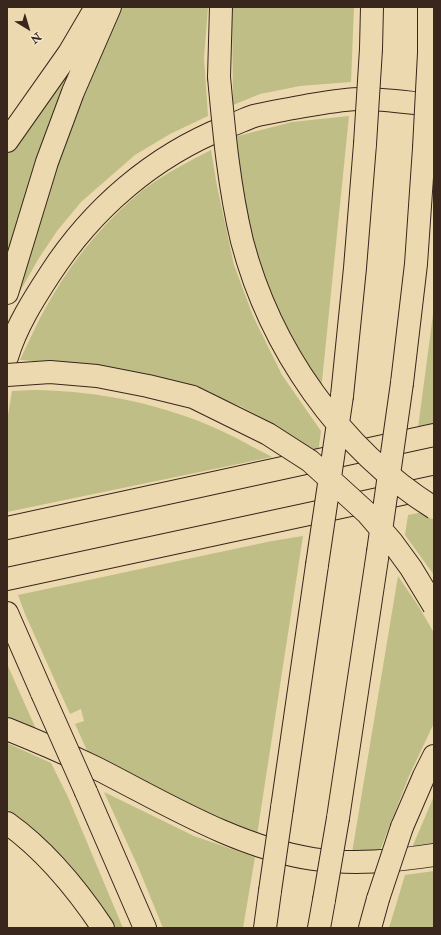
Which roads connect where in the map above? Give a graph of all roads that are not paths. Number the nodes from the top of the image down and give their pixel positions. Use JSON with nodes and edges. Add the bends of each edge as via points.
{"nodes":[{"id":1,"x":96,"y":7,"type":"edge"},
{"id":2,"x":110,"y":7,"type":"edge"},
{"id":3,"x":221,"y":7,"type":"edge"},
{"id":4,"x":372,"y":7,"type":"edge"},
{"id":5,"x":429,"y":7,"type":"edge"},
{"id":6,"x":434,"y":105,"type":"edge"},
{"id":7,"x":7,"y":141,"type":"edge"},
{"id":8,"x":7,"y":293,"type":"edge"},
{"id":9,"x":7,"y":357,"type":"edge"},
{"id":10,"x":7,"y":375,"type":"edge"},
{"id":11,"x":434,"y":435,"type":"edge"},
{"id":12,"x":434,"y":487,"type":"edge"},
{"id":13,"x":434,"y":508,"type":"edge"},
{"id":14,"x":7,"y":528,"type":"edge"},
{"id":15,"x":7,"y":579,"type":"edge"},
{"id":16,"x":434,"y":606,"type":"edge"},
{"id":17,"x":7,"y":613,"type":"edge"},
{"id":18,"x":7,"y":729,"type":"edge"},
{"id":19,"x":434,"y":756,"type":"edge"},
{"id":20,"x":7,"y":823,"type":"edge"},
{"id":21,"x":434,"y":856,"type":"edge"},
{"id":22,"x":103,"y":928,"type":"edge"},
{"id":23,"x":145,"y":928,"type":"edge"},
{"id":24,"x":265,"y":928,"type":"edge"},
{"id":25,"x":319,"y":928,"type":"edge"},
{"id":26,"x":370,"y":928,"type":"edge"}],
"edges":[{"from":1,"to":7,"type":"highway","via":[[69,53]]},
{"from":2,"to":8,"type":"highway","via":[[72,92],[49,156]]},
{"from":3,"to":13,"type":"highway","bridge":true,"via":[[219,77],[226,153],[243,242],[257,287],[286,349],[332,416],[350,438],[384,471]]},
{"from":4,"to":24,"type":"highway","bridge":true,"via":[[365,144],[342,396]]},
{"from":5,"to":25,"type":"highway","bridge":true,"via":[[429,53],[416,264],[402,383],[338,818]]},
{"from":6,"to":9,"type":"highway","via":[[361,99],[292,108],[253,117],[205,136],[175,152],[142,174],[89,222],[63,254],[28,308]]},
{"from":10,"to":16,"type":"highway","bridge":true,"via":[[50,372],[97,376],[148,386],[193,397],[268,434],[310,461],[367,513],[411,568]]},
{"from":11,"to":14,"type":"highway"},
{"from":12,"to":15,"type":"highway"},
{"from":17,"to":23,"type":"highway","bridge":true},
{"from":18,"to":21,"type":"highway","via":[[95,768],[202,822],[247,841],[283,852],[313,859],[375,863]]},
{"from":19,"to":26,"type":"highway","bridge":true,"via":[[402,826]]},
{"from":20,"to":22,"type":"highway","via":[[24,834],[56,867]]}]}
